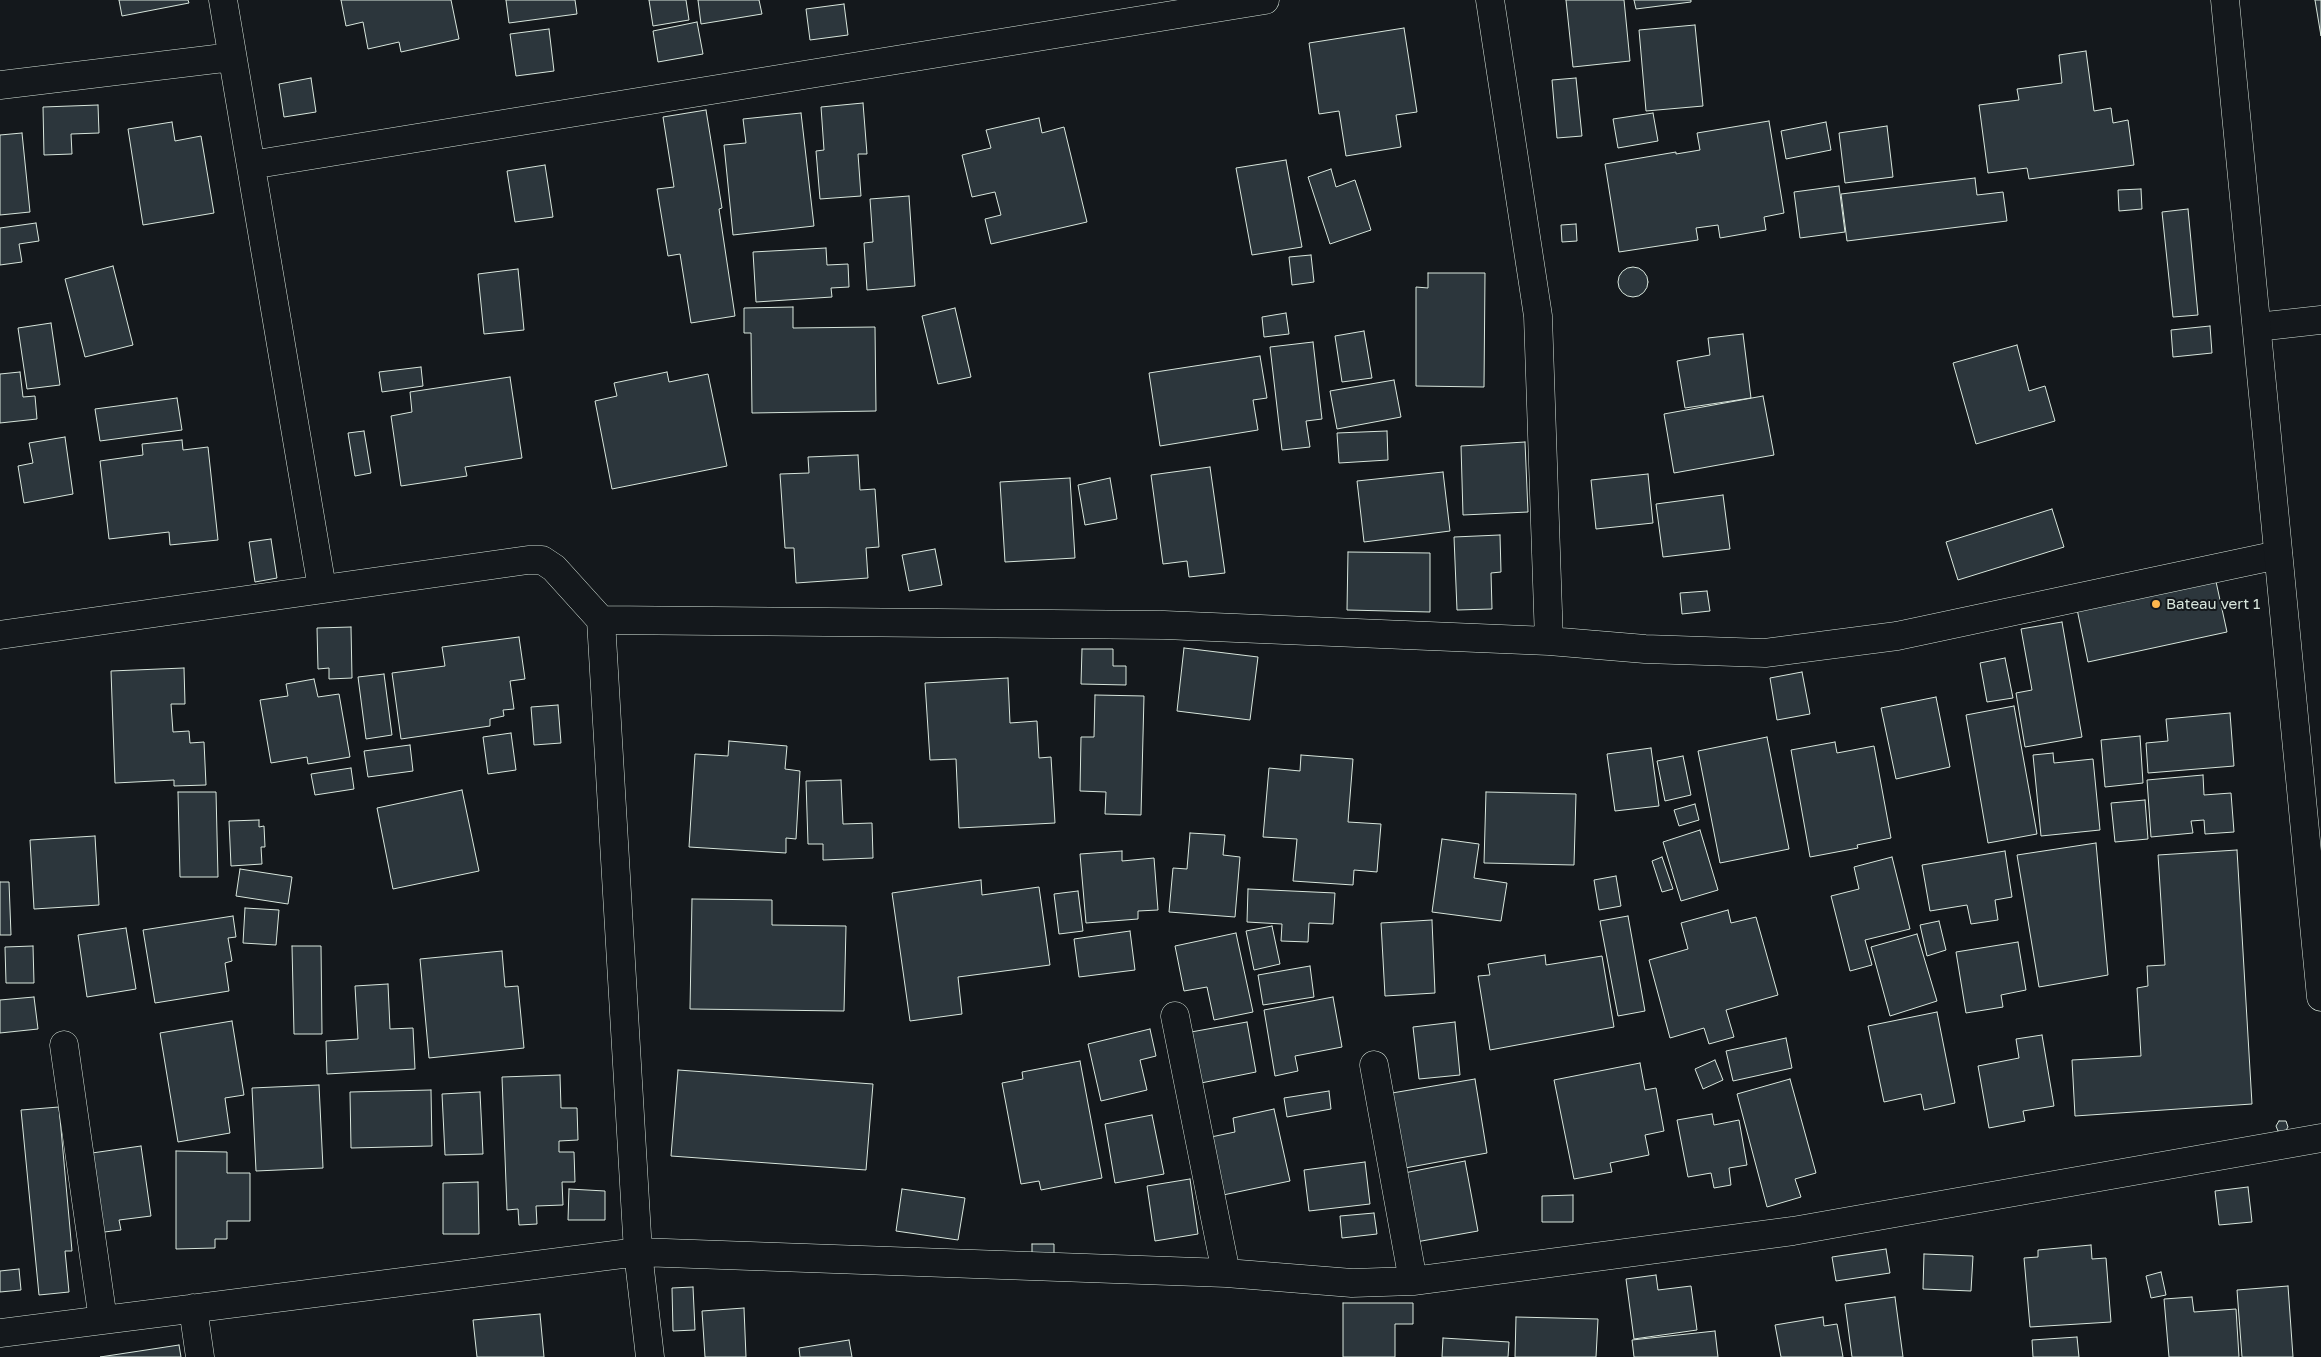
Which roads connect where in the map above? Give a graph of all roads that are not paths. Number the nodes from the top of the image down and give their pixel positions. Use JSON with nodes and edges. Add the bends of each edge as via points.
{"nodes":[{"id":1,"x":223,"y":0,"type":"edge"},
{"id":2,"x":1265,"y":0,"type":"edge"},
{"id":3,"x":1490,"y":0,"type":"edge"},
{"id":4,"x":2225,"y":0,"type":"edge"},
{"id":5,"x":232,"y":56,"type":"junction"},
{"id":6,"x":0,"y":85,"type":"edge"},
{"id":7,"x":251,"y":165,"type":"junction"},
{"id":8,"x":2321,"y":320,"type":"edge"},
{"id":9,"x":2257,"y":327,"type":"junction"},
{"id":10,"x":2278,"y":555,"type":"junction"},
{"id":11,"x":322,"y":588,"type":"junction"},
{"id":12,"x":601,"y":620,"type":"junction"},
{"id":13,"x":0,"y":635,"type":"edge"},
{"id":14,"x":1549,"y":641,"type":"junction"},
{"id":15,"x":2321,"y":997,"type":"edge"},
{"id":16,"x":1175,"y":1016,"type":"dead end"},
{"id":17,"x":64,"y":1045,"type":"dead end"},
{"id":18,"x":1374,"y":1065,"type":"dead end"},
{"id":19,"x":2321,"y":1138,"type":"edge"},
{"id":20,"x":638,"y":1252,"type":"junction"},
{"id":21,"x":1226,"y":1273,"type":"junction"},
{"id":22,"x":1413,"y":1281,"type":"junction"},
{"id":23,"x":193,"y":1308,"type":"junction"},
{"id":24,"x":103,"y":1320,"type":"junction"},
{"id":25,"x":0,"y":1333,"type":"edge"},
{"id":26,"x":200,"y":1357,"type":"edge"},
{"id":27,"x":650,"y":1357,"type":"edge"}],
"edges":[{"from":1,"to":5,"type":"street"},
{"from":2,"to":7,"type":"street"},
{"from":3,"to":14,"type":"street","via":[[1538,316]]},
{"from":4,"to":9,"type":"street"},
{"from":5,"to":6,"type":"street"},
{"from":5,"to":7,"type":"street"},
{"from":7,"to":11,"type":"street"},
{"from":8,"to":9,"type":"street"},
{"from":9,"to":10,"type":"street"},
{"from":10,"to":14,"type":"street","via":[[1897,636],[1765,653],[1645,649]]},
{"from":10,"to":15,"type":"street"},
{"from":11,"to":12,"type":"street","via":[[542,560],[554,568]]},
{"from":11,"to":13,"type":"street"},
{"from":12,"to":14,"type":"street","via":[[1164,625]]},
{"from":12,"to":20,"type":"street"},
{"from":16,"to":21,"type":"street"},
{"from":17,"to":24,"type":"street"},
{"from":18,"to":22,"type":"street"},
{"from":19,"to":22,"type":"street","via":[[1793,1230]]},
{"from":20,"to":21,"type":"street"},
{"from":20,"to":23,"type":"street"},
{"from":20,"to":27,"type":"street"},
{"from":21,"to":22,"type":"street","via":[[1352,1283]]},
{"from":23,"to":24,"type":"street"},
{"from":23,"to":26,"type":"street"},
{"from":24,"to":25,"type":"street"}]}
